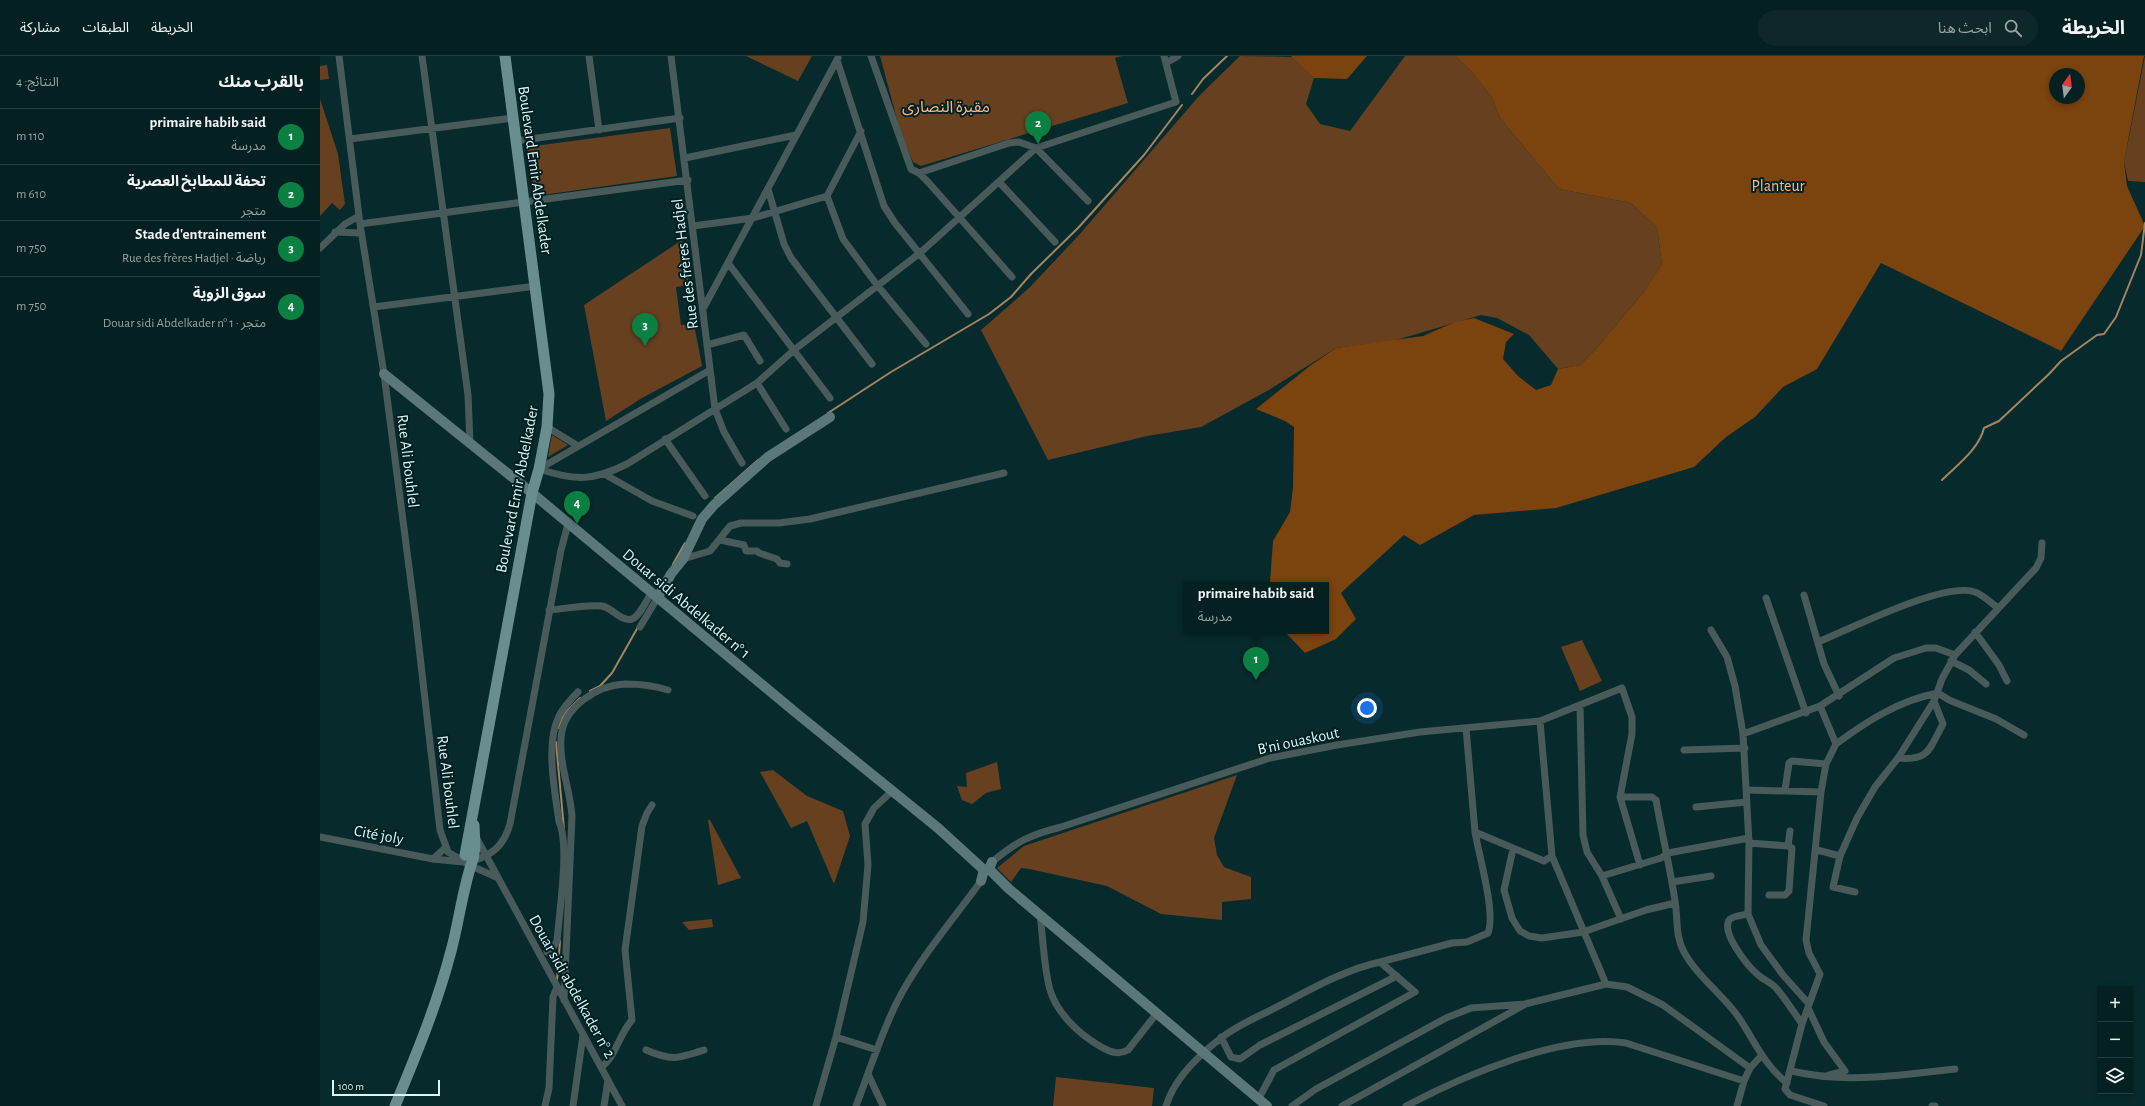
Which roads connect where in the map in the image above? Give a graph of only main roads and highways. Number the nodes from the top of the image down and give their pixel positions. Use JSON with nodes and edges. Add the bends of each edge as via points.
{"nodes":[{"id":1,"x":505,"y":56,"type":"edge"},
{"id":2,"x":473,"y":810,"type":"junction"},
{"id":3,"x":468,"y":860,"type":"junction"},
{"id":4,"x":395,"y":1106,"type":"edge"}],
"edges":[{"from":1,"to":2,"type":"main road","name":"Boulevard Emir Abdelkader","via":[[549,394],[540,469],[532,493]]},
{"from":2,"to":3,"type":"main road","name":"Boulevard Emir Abdelkader"},
{"from":2,"to":3,"type":"main road","via":[[474,833]]},
{"from":3,"to":4,"type":"main road","via":[[452,950],[432,1019]]}]}
